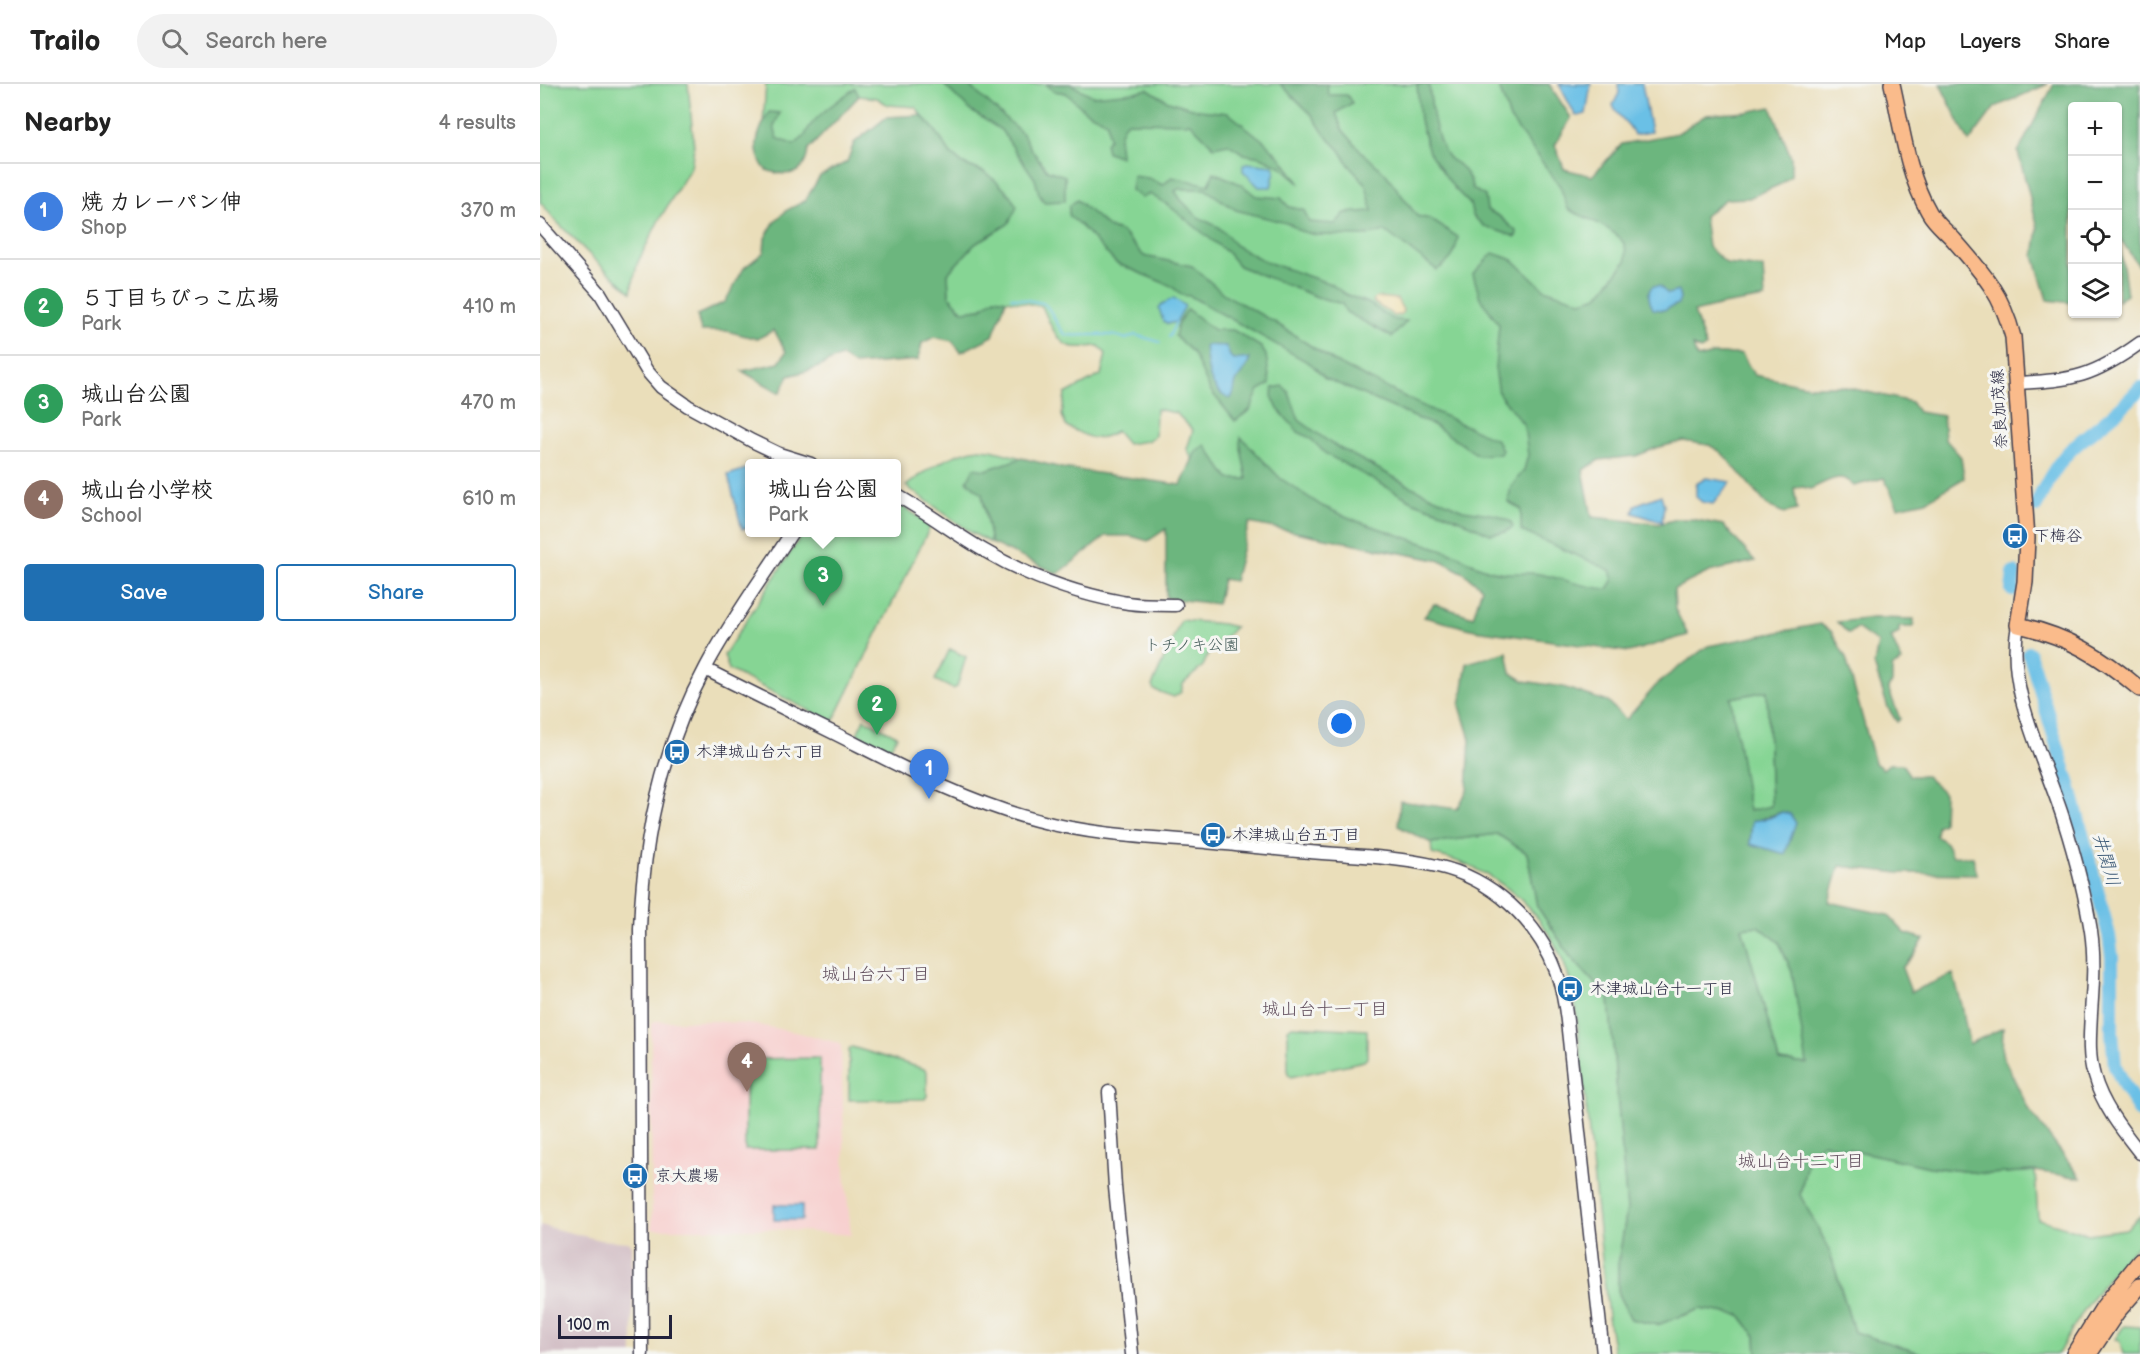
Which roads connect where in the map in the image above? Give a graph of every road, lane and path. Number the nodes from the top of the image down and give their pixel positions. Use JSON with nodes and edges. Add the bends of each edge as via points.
{"nodes":[{"id":1,"x":1892,"y":84,"type":"edge"},
{"id":2,"x":540,"y":225,"type":"edge"},
{"id":3,"x":2140,"y":343,"type":"edge"},
{"id":4,"x":2017,"y":383,"type":"junction"},
{"id":5,"x":795,"y":459,"type":"edge"},
{"id":6,"x":901,"y":498,"type":"edge"},
{"id":7,"x":789,"y":537,"type":"edge"},
{"id":8,"x":1176,"y":605,"type":"dead end"},
{"id":9,"x":2018,"y":625,"type":"junction"},
{"id":10,"x":705,"y":669,"type":"junction"},
{"id":11,"x":2140,"y":689,"type":"edge"},
{"id":12,"x":1109,"y":1092,"type":"dead end"},
{"id":13,"x":2140,"y":1154,"type":"edge"},
{"id":14,"x":2140,"y":1261,"type":"edge"},
{"id":15,"x":2140,"y":1286,"type":"edge"},
{"id":16,"x":642,"y":1354,"type":"edge"},
{"id":17,"x":1132,"y":1354,"type":"edge"},
{"id":18,"x":1603,"y":1354,"type":"edge"},
{"id":19,"x":2074,"y":1354,"type":"edge"},
{"id":20,"x":2089,"y":1354,"type":"edge"}],
"edges":[{"from":1,"to":4,"type":"main road","name":"奈良加茂線","via":[[1913,177],[1930,215],[1986,278],[2007,313]]},
{"from":2,"to":5,"type":"street","via":[[600,293],[647,371],[661,387],[752,441]]},
{"from":3,"to":4,"type":"street","via":[[2087,375]]},
{"from":4,"to":9,"type":"main road","name":"奈良加茂線","via":[[2027,538]]},
{"from":6,"to":8,"type":"street","via":[[984,551],[1044,580],[1121,602]]},
{"from":7,"to":10,"type":"street"},
{"from":9,"to":11,"type":"main road","via":[[2065,638]]},
{"from":9,"to":13,"type":"street","via":[[2014,651],[2017,677],[2067,830],[2091,931],[2093,1074],[2110,1111]]},
{"from":10,"to":16,"type":"street","via":[[664,768],[643,869]]},
{"from":10,"to":18,"type":"street","via":[[937,785],[1036,821],[1124,835],[1438,866],[1500,896],[1540,939],[1562,989]]},
{"from":12,"to":17,"type":"street"},
{"from":14,"to":19,"type":"main road","via":[[2104,1306]]},
{"from":15,"to":20,"type":"main road"}]}
